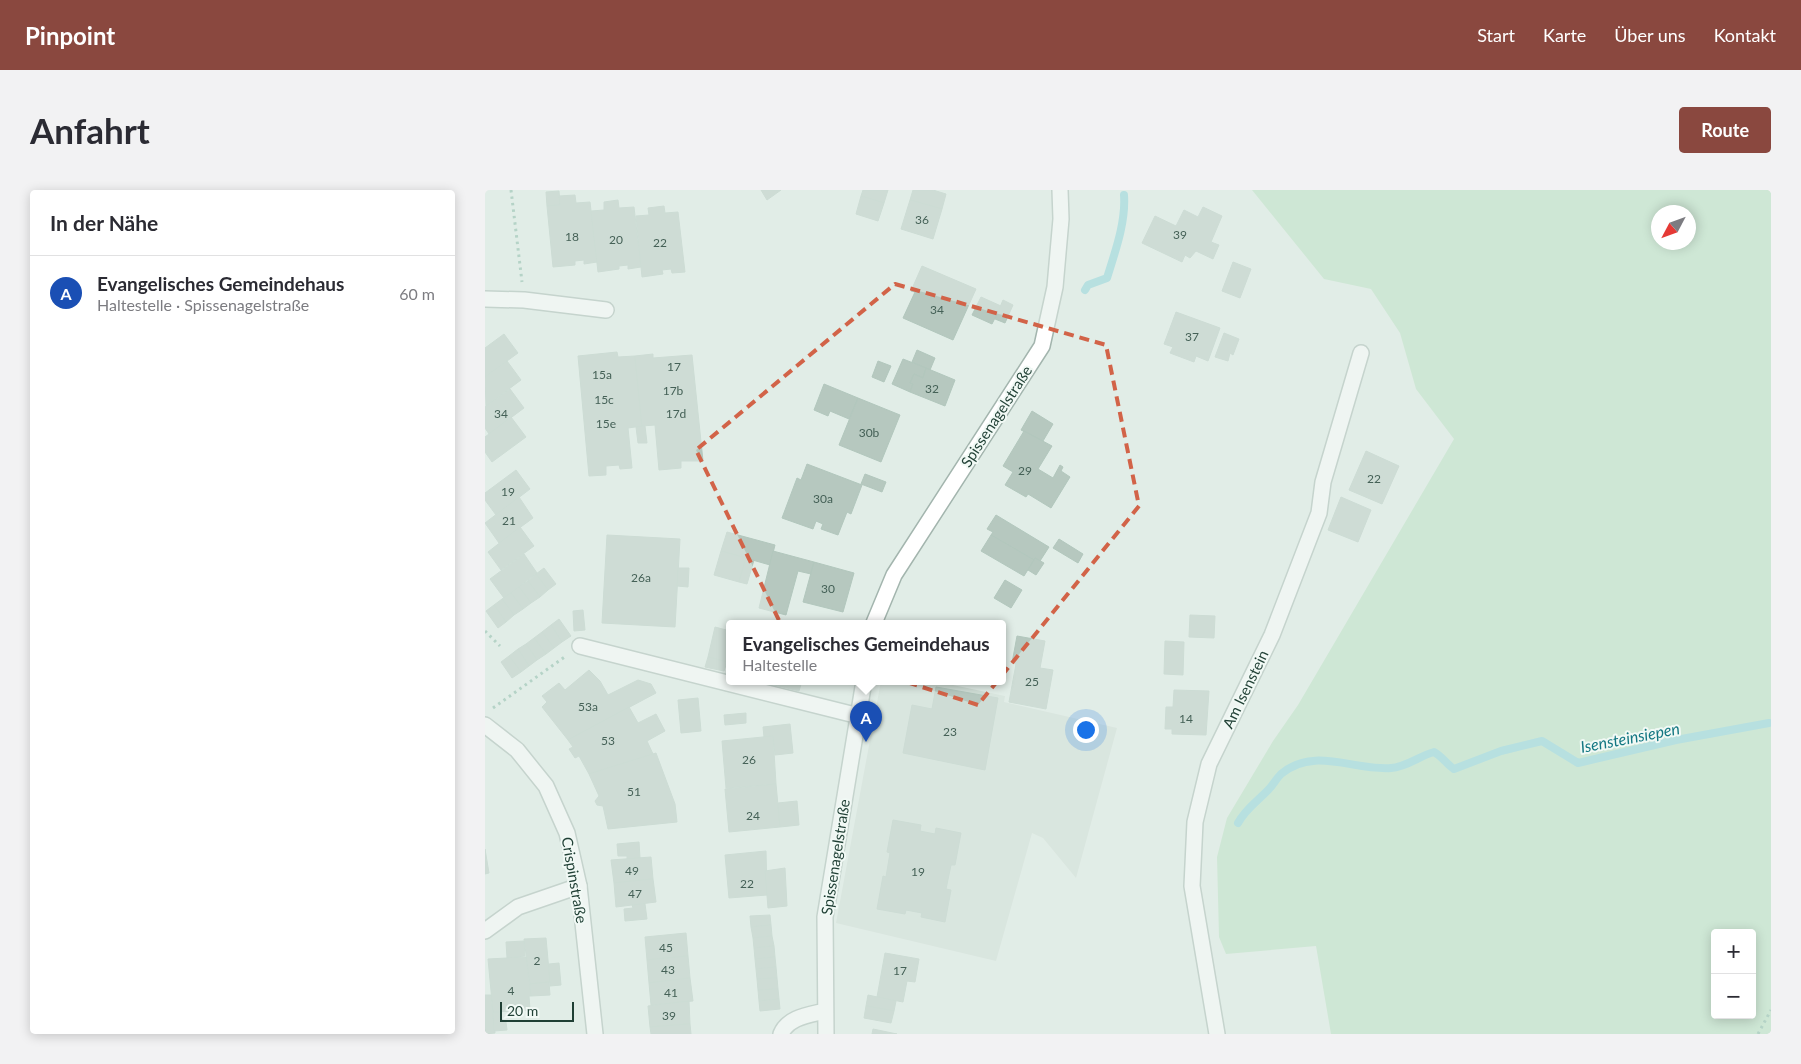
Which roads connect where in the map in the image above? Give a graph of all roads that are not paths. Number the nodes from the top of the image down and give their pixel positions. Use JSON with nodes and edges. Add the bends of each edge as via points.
{"nodes":[{"id":1,"x":1060,"y":190,"type":"edge"},
{"id":2,"x":485,"y":299,"type":"edge"},
{"id":3,"x":606,"y":310,"type":"dead end"},
{"id":4,"x":1361,"y":353,"type":"dead end"},
{"id":5,"x":875,"y":620,"type":"edge"},
{"id":6,"x":581,"y":646,"type":"road end"},
{"id":7,"x":726,"y":683,"type":"edge"},
{"id":8,"x":736,"y":685,"type":"edge"},
{"id":9,"x":863,"y":685,"type":"edge"},
{"id":10,"x":859,"y":716,"type":"junction"},
{"id":11,"x":485,"y":725,"type":"edge"},
{"id":12,"x":579,"y":886,"type":"junction"},
{"id":13,"x":485,"y":931,"type":"edge"},
{"id":14,"x":825,"y":1011,"type":"junction"},
{"id":15,"x":595,"y":1034,"type":"edge"},
{"id":16,"x":781,"y":1034,"type":"edge"},
{"id":17,"x":826,"y":1034,"type":"edge"},
{"id":18,"x":1217,"y":1034,"type":"edge"}],
"edges":[{"from":1,"to":5,"type":"street","name":"Spissenagelstraße","via":[[1055,287],[1042,346],[894,575]]},
{"from":2,"to":3,"type":"street","via":[[525,300]]},
{"from":4,"to":18,"type":"street","name":"Am Isenstein","via":[[1323,482],[1319,512],[1272,634],[1209,764],[1195,822],[1193,886]]},
{"from":6,"to":7,"type":"street"},
{"from":8,"to":10,"type":"street"},
{"from":9,"to":10,"type":"street","name":"Spissenagelstraße"},
{"from":10,"to":14,"type":"street","name":"Spissenagelstraße","via":[[825,917]]},
{"from":11,"to":12,"type":"street","name":"Crispinstraße","via":[[517,750],[546,786],[567,833]]},
{"from":12,"to":13,"type":"street","via":[[518,907]]},
{"from":12,"to":15,"type":"street","name":"Crispinstraße"},
{"from":14,"to":16,"type":"street","via":[[798,1018],[784,1026]]},
{"from":14,"to":17,"type":"street","name":"Spissenagelstraße"}]}
